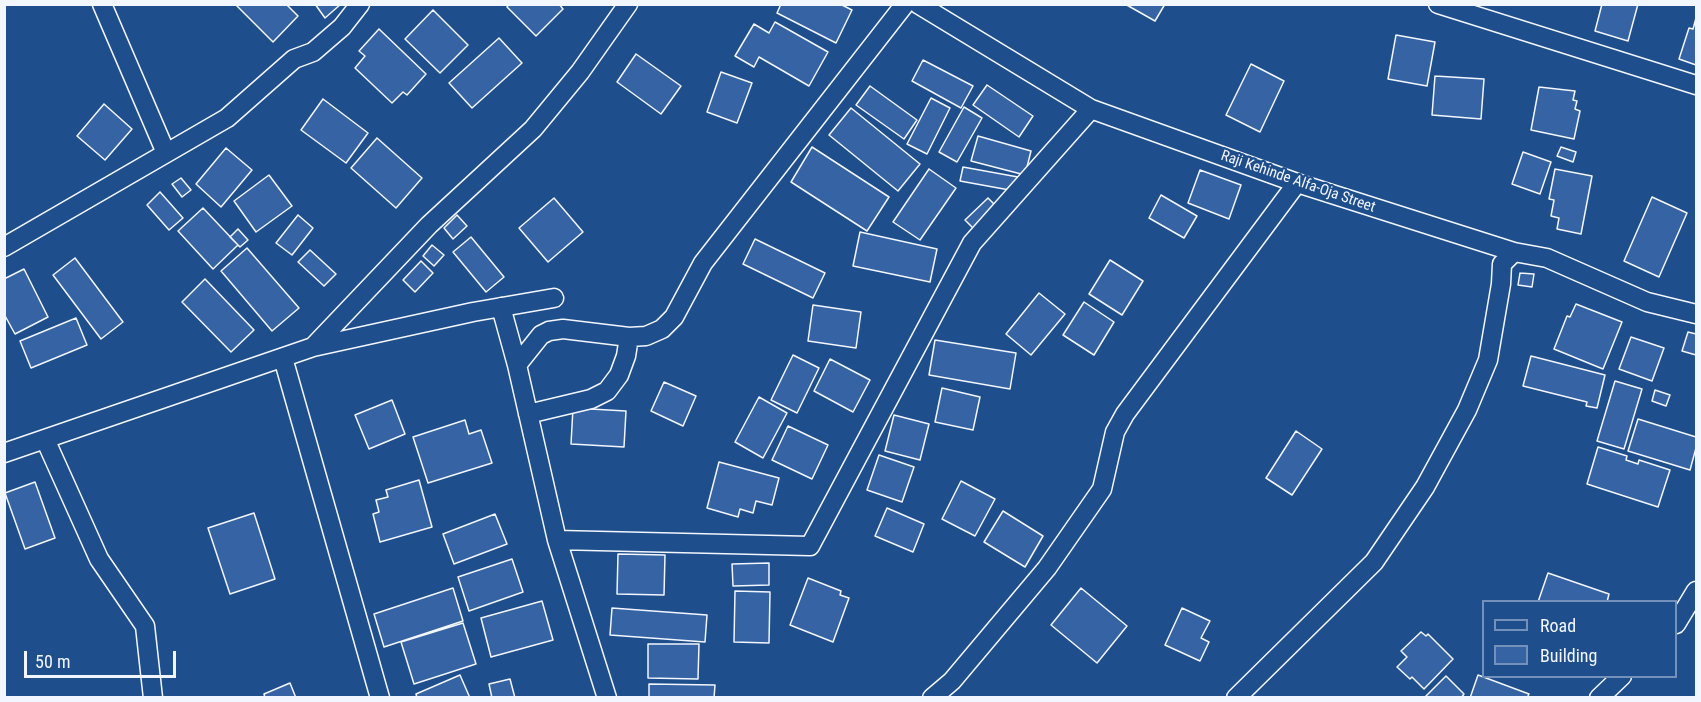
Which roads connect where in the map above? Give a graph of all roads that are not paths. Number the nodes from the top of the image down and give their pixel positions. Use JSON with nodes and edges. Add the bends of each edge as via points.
{"nodes":[{"id":1,"x":102,"y":4,"type":"edge"},
{"id":2,"x":360,"y":4,"type":"edge"},
{"id":3,"x":628,"y":4,"type":"edge"},
{"id":4,"x":905,"y":4,"type":"edge"},
{"id":5,"x":918,"y":4,"type":"edge"},
{"id":6,"x":1438,"y":4,"type":"edge"},
{"id":7,"x":1696,"y":85,"type":"edge"},
{"id":8,"x":1091,"y":109,"type":"junction"},
{"id":9,"x":166,"y":153,"type":"junction"},
{"id":10,"x":1298,"y":183,"type":"junction"},
{"id":11,"x":4,"y":247,"type":"edge"},
{"id":12,"x":1514,"y":252,"type":"junction"},
{"id":13,"x":554,"y":298,"type":"dead end"},
{"id":14,"x":501,"y":307,"type":"junction"},
{"id":15,"x":1696,"y":314,"type":"edge"},
{"id":16,"x":629,"y":337,"type":"junction"},
{"id":17,"x":313,"y":347,"type":"junction"},
{"id":18,"x":283,"y":358,"type":"junction"},
{"id":19,"x":517,"y":365,"type":"junction"},
{"id":20,"x":528,"y":414,"type":"junction"},
{"id":21,"x":45,"y":439,"type":"junction"},
{"id":22,"x":4,"y":453,"type":"edge"},
{"id":23,"x":557,"y":540,"type":"junction"},
{"id":24,"x":1696,"y":591,"type":"edge"},
{"id":25,"x":1677,"y":622,"type":"edge"},
{"id":26,"x":1620,"y":678,"type":"edge"},
{"id":27,"x":153,"y":698,"type":"edge"},
{"id":28,"x":380,"y":698,"type":"edge"},
{"id":29,"x":607,"y":698,"type":"edge"},
{"id":30,"x":932,"y":698,"type":"edge"},
{"id":31,"x":1236,"y":698,"type":"edge"},
{"id":32,"x":1599,"y":698,"type":"edge"}],
"edges":[{"from":1,"to":9,"type":"street"},
{"from":2,"to":9,"type":"street","via":[[342,27],[313,52],[294,59],[227,118]]},
{"from":3,"to":17,"type":"street","via":[[533,129],[429,225]]},
{"from":4,"to":16,"type":"street","via":[[703,263],[674,316],[646,336]]},
{"from":5,"to":8,"type":"street","name":"Raji Kehinde Alfa-Oja Street"},
{"from":6,"to":7,"type":"street"},
{"from":8,"to":10,"type":"street","name":"Raji Kehinde Alfa-Oja Street"},
{"from":8,"to":23,"type":"street","via":[[972,243],[810,546]]},
{"from":9,"to":11,"type":"street"},
{"from":10,"to":12,"type":"street","name":"Raji Kehinde Alfa-Oja Street"},
{"from":10,"to":30,"type":"street","via":[[1125,414],[1115,432],[1102,489],[1047,568],[952,681]]},
{"from":12,"to":15,"type":"street","name":"Raji Kehinde Alfa-Oja Street","via":[[1547,258],[1647,302]]},
{"from":12,"to":31,"type":"street","via":[[1502,264],[1488,360],[1467,410],[1425,487],[1374,561]]},
{"from":13,"to":14,"type":"street"},
{"from":14,"to":17,"type":"street"},
{"from":14,"to":19,"type":"street"},
{"from":16,"to":19,"type":"street","via":[[549,330]]},
{"from":16,"to":20,"type":"street","via":[[619,375],[607,390],[591,399]]},
{"from":17,"to":18,"type":"street"},
{"from":18,"to":21,"type":"street"},
{"from":18,"to":28,"type":"street"},
{"from":19,"to":20,"type":"street"},
{"from":20,"to":23,"type":"street"},
{"from":21,"to":22,"type":"street"},
{"from":21,"to":27,"type":"street","via":[[99,559],[145,626]]},
{"from":23,"to":29,"type":"street"},
{"from":24,"to":25,"type":"street"},
{"from":26,"to":32,"type":"street"}]}
